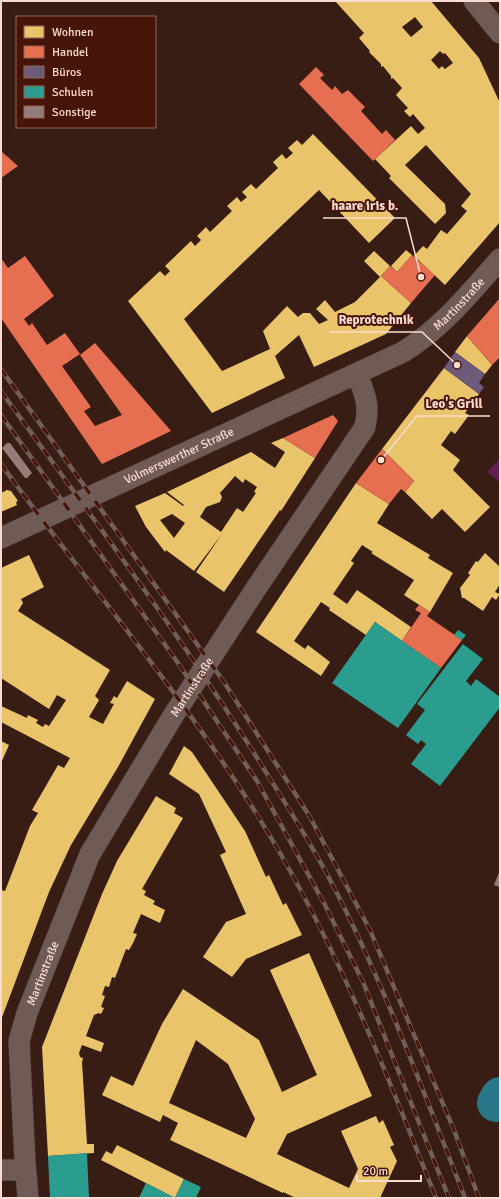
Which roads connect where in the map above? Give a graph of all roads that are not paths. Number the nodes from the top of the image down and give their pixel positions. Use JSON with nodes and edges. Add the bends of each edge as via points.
{"nodes":[{"id":1,"x":474,"y":1,"type":"edge"},
{"id":2,"x":500,"y":32,"type":"edge"},
{"id":3,"x":500,"y":259,"type":"edge"},
{"id":4,"x":357,"y":374,"type":"junction"},
{"id":5,"x":1,"y":538,"type":"edge"},
{"id":6,"x":1,"y":1170,"type":"edge"},
{"id":7,"x":25,"y":1170,"type":"junction"},
{"id":8,"x":28,"y":1198,"type":"edge"}],
"edges":[{"from":1,"to":2,"type":"street"},
{"from":3,"to":4,"type":"street","name":"Martinstraße","via":[[440,326],[424,339]]},
{"from":4,"to":5,"type":"street","name":"Volmerswerther Straße"},
{"from":4,"to":7,"type":"street","name":"Martinstraße","via":[[367,400],[365,427],[173,716],[90,854],[27,1013],[19,1041]]},
{"from":6,"to":7,"type":"street"},
{"from":7,"to":8,"type":"street","name":"Martinstraße"}]}
